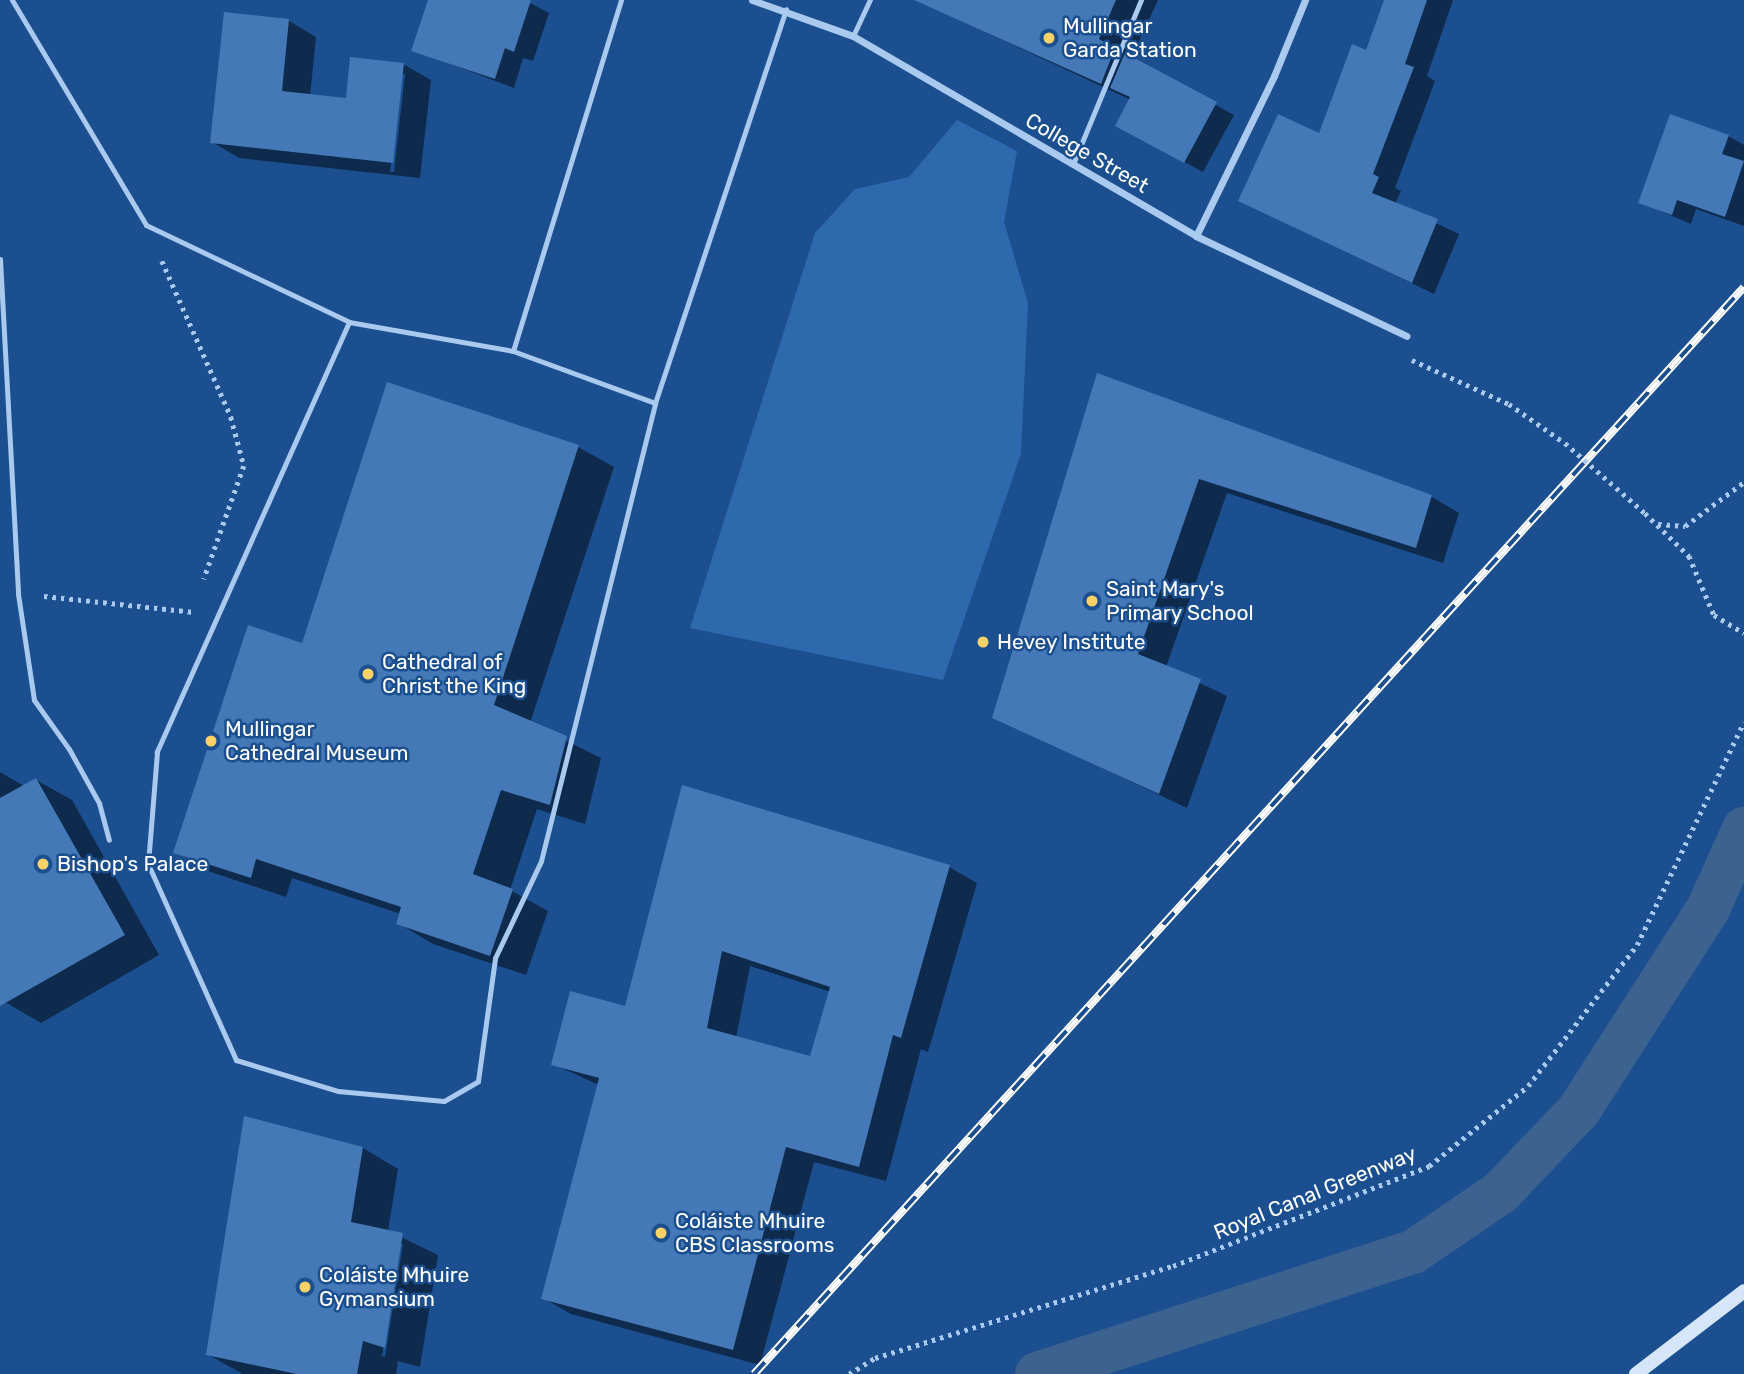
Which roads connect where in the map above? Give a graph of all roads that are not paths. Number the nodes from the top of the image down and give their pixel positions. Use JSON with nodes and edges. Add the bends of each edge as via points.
{"nodes":[{"id":1,"x":12,"y":0,"type":"edge"},
{"id":2,"x":621,"y":0,"type":"edge"},
{"id":3,"x":752,"y":0,"type":"edge"},
{"id":4,"x":870,"y":0,"type":"edge"},
{"id":5,"x":1141,"y":0,"type":"edge"},
{"id":6,"x":1305,"y":0,"type":"edge"},
{"id":7,"x":786,"y":9,"type":"junction"},
{"id":8,"x":853,"y":36,"type":"junction"},
{"id":9,"x":1073,"y":164,"type":"junction"},
{"id":10,"x":1196,"y":236,"type":"junction"},
{"id":11,"x":0,"y":259,"type":"edge"},
{"id":12,"x":349,"y":322,"type":"junction"},
{"id":13,"x":1407,"y":336,"type":"road end"},
{"id":14,"x":513,"y":351,"type":"junction"},
{"id":15,"x":655,"y":403,"type":"junction"},
{"id":16,"x":109,"y":841,"type":"dead end"},
{"id":17,"x":1744,"y":1291,"type":"edge"},
{"id":18,"x":1636,"y":1374,"type":"edge"}],
"edges":[{"from":1,"to":12,"type":"lane","via":[[146,225]]},
{"from":2,"to":14,"type":"lane"},
{"from":3,"to":7,"type":"street","name":"College Street"},
{"from":4,"to":8,"type":"lane"},
{"from":5,"to":9,"type":"lane"},
{"from":6,"to":10,"type":"street","via":[[1274,76]]},
{"from":7,"to":8,"type":"street","name":"College Street"},
{"from":7,"to":15,"type":"lane"},
{"from":8,"to":9,"type":"street","name":"College Street"},
{"from":9,"to":10,"type":"street","name":"College Street"},
{"from":10,"to":13,"type":"street","name":"College Street"},
{"from":11,"to":16,"type":"lane","via":[[18,594],[34,699],[99,803]]},
{"from":12,"to":14,"type":"lane"},
{"from":12,"to":15,"type":"lane","via":[[157,752],[148,864],[236,1060],[338,1091],[444,1101],[478,1081],[495,958],[541,861]]},
{"from":14,"to":15,"type":"lane"},
{"from":17,"to":18,"type":"street"}]}
